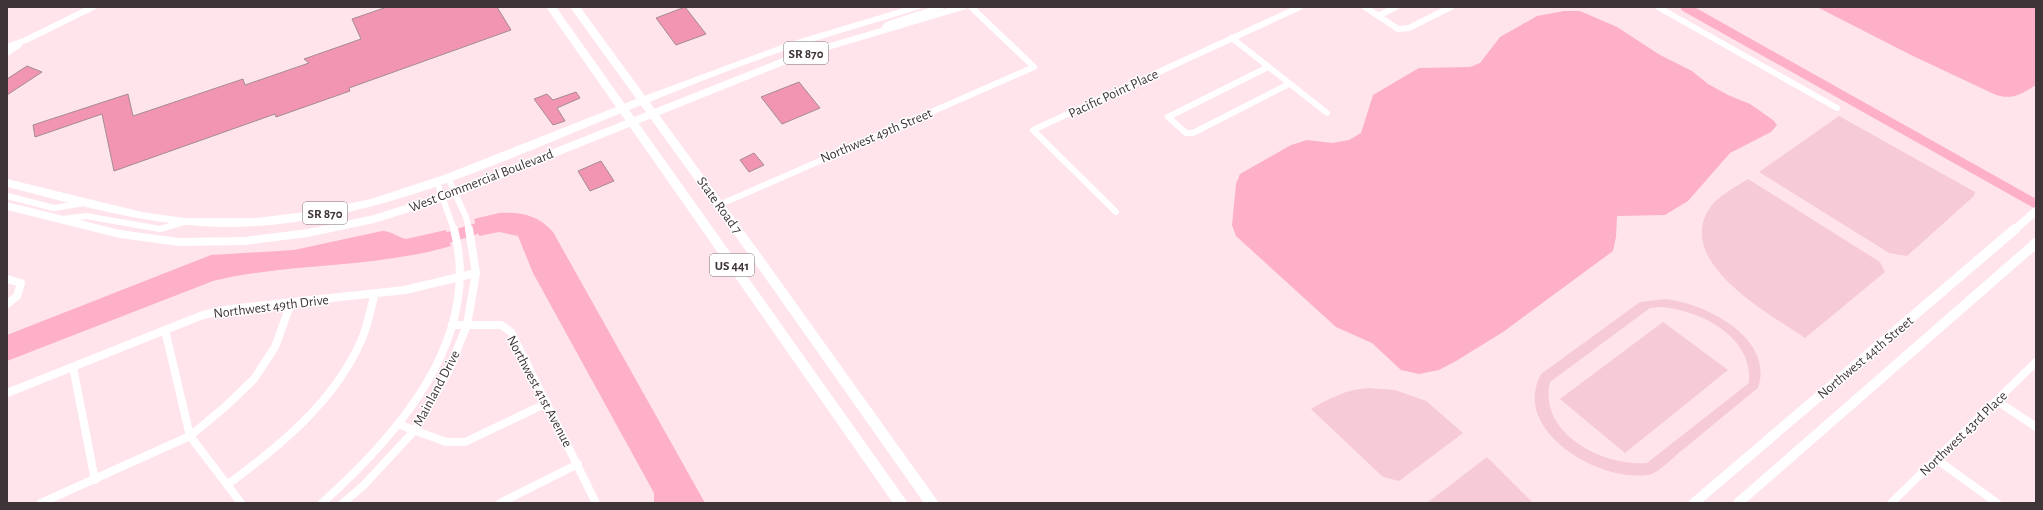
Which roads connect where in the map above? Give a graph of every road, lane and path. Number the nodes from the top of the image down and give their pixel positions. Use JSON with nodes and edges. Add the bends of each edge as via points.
{"nodes":[{"id":1,"x":93,"y":7,"type":"edge"},
{"id":2,"x":550,"y":7,"type":"edge"},
{"id":3,"x":575,"y":7,"type":"edge"},
{"id":4,"x":917,"y":7,"type":"edge"},
{"id":5,"x":941,"y":7,"type":"edge"},
{"id":6,"x":963,"y":7,"type":"edge"},
{"id":7,"x":972,"y":7,"type":"edge"},
{"id":8,"x":1282,"y":7,"type":"edge"},
{"id":9,"x":1300,"y":7,"type":"edge"},
{"id":10,"x":1365,"y":7,"type":"edge"},
{"id":11,"x":1396,"y":7,"type":"edge"},
{"id":12,"x":1451,"y":7,"type":"edge"},
{"id":13,"x":1658,"y":7,"type":"edge"},
{"id":14,"x":1289,"y":12,"type":"junction"},
{"id":15,"x":1378,"y":16,"type":"junction"},
{"id":16,"x":886,"y":30,"type":"junction"},
{"id":17,"x":1232,"y":38,"type":"junction"},
{"id":18,"x":26,"y":40,"type":"junction"},
{"id":19,"x":7,"y":47,"type":"edge"},
{"id":20,"x":7,"y":53,"type":"edge"},
{"id":21,"x":1268,"y":68,"type":"junction"},
{"id":22,"x":1289,"y":84,"type":"junction"},
{"id":23,"x":643,"y":100,"type":"junction"},
{"id":24,"x":1837,"y":108,"type":"dead end"},
{"id":25,"x":621,"y":109,"type":"junction"},
{"id":26,"x":653,"y":113,"type":"junction"},
{"id":27,"x":1327,"y":113,"type":"dead end"},
{"id":28,"x":630,"y":122,"type":"junction"},
{"id":29,"x":443,"y":180,"type":"junction"},
{"id":30,"x":7,"y":183,"type":"edge"},
{"id":31,"x":449,"y":195,"type":"junction"},
{"id":32,"x":7,"y":196,"type":"edge"},
{"id":33,"x":84,"y":203,"type":"junction"},
{"id":34,"x":719,"y":205,"type":"junction"},
{"id":35,"x":7,"y":206,"type":"edge"},
{"id":36,"x":1116,"y":212,"type":"dead end"},
{"id":37,"x":2033,"y":214,"type":"edge"},
{"id":38,"x":60,"y":220,"type":"junction"},
{"id":39,"x":184,"y":222,"type":"junction"},
{"id":40,"x":2036,"y":243,"type":"edge"},
{"id":41,"x":476,"y":273,"type":"junction"},
{"id":42,"x":461,"y":275,"type":"junction"},
{"id":43,"x":7,"y":279,"type":"edge"},
{"id":44,"x":375,"y":294,"type":"junction"},
{"id":45,"x":291,"y":303,"type":"junction"},
{"id":46,"x":7,"y":304,"type":"edge"},
{"id":47,"x":452,"y":325,"type":"junction"},
{"id":48,"x":467,"y":325,"type":"junction"},
{"id":49,"x":165,"y":330,"type":"junction"},
{"id":50,"x":2036,"y":362,"type":"edge"},
{"id":51,"x":73,"y":367,"type":"junction"},
{"id":52,"x":7,"y":393,"type":"edge"},
{"id":53,"x":1997,"y":400,"type":"junction"},
{"id":54,"x":547,"y":403,"type":"junction"},
{"id":55,"x":400,"y":425,"type":"junction"},
{"id":56,"x":2036,"y":427,"type":"edge"},
{"id":57,"x":414,"y":430,"type":"junction"},
{"id":58,"x":190,"y":436,"type":"junction"},
{"id":59,"x":1936,"y":459,"type":"junction"},
{"id":60,"x":578,"y":464,"type":"junction"},
{"id":61,"x":95,"y":480,"type":"junction"},
{"id":62,"x":227,"y":485,"type":"junction"},
{"id":63,"x":41,"y":503,"type":"edge"},
{"id":64,"x":241,"y":503,"type":"edge"},
{"id":65,"x":322,"y":503,"type":"edge"},
{"id":66,"x":343,"y":503,"type":"edge"},
{"id":67,"x":500,"y":503,"type":"edge"},
{"id":68,"x":596,"y":503,"type":"edge"},
{"id":69,"x":901,"y":503,"type":"edge"},
{"id":70,"x":932,"y":503,"type":"edge"},
{"id":71,"x":1694,"y":503,"type":"edge"},
{"id":72,"x":1738,"y":503,"type":"edge"},
{"id":73,"x":1891,"y":503,"type":"edge"},
{"id":74,"x":1997,"y":503,"type":"edge"}],
"edges":[{"from":1,"to":18,"type":"street"},
{"from":2,"to":25,"type":"main road","name":"State Road 7","number":"US 441"},
{"from":3,"to":23,"type":"main road","name":"State Road 7","number":"US 441"},
{"from":4,"to":23,"type":"main road","name":"West Commercial Boulevard","number":"SR 870","via":[[790,45]]},
{"from":5,"to":16,"type":"street","name":"West Commercial Boulevard","via":[[889,24],[885,27]]},
{"from":6,"to":16,"type":"main road","name":"West Commercial Boulevard","number":"SR 870"},
{"from":7,"to":34,"type":"street","name":"Northwest 49th Street","via":[[1034,68]]},
{"from":8,"to":14,"type":"street"},
{"from":9,"to":14,"type":"street","name":"Pacific Point Place"},
{"from":10,"to":15,"type":"street"},
{"from":11,"to":15,"type":"street"},
{"from":12,"to":15,"type":"street","via":[[1409,28],[1398,30]]},
{"from":13,"to":24,"type":"street"},
{"from":14,"to":17,"type":"street","name":"Pacific Point Place"},
{"from":16,"to":26,"type":"main road","name":"West Commercial Boulevard","number":"SR 870","via":[[797,56]]},
{"from":17,"to":21,"type":"street"},
{"from":17,"to":36,"type":"street","name":"Pacific Point Place","via":[[1033,130]]},
{"from":18,"to":19,"type":"street"},
{"from":18,"to":20,"type":"street"},
{"from":21,"to":22,"type":"street"},
{"from":21,"to":22,"type":"street","via":[[1168,117],[1186,133],[1193,133]]},
{"from":22,"to":27,"type":"street"},
{"from":23,"to":25,"type":"main road","name":"West Commercial Boulevard","number":"SR 870"},
{"from":23,"to":26,"type":"main road","name":"State Road 7","number":"US 441"},
{"from":25,"to":28,"type":"main road","name":"State Road 7","number":"US 441"},
{"from":25,"to":29,"type":"main road","name":"West Commercial Boulevard","number":"SR 870"},
{"from":26,"to":28,"type":"main road","name":"West Commercial Boulevard","number":"SR 870"},
{"from":26,"to":34,"type":"main road","name":"State Road 7","number":"US 441"},
{"from":28,"to":31,"type":"main road","name":"West Commercial Boulevard","number":"SR 870"},
{"from":28,"to":69,"type":"main road","name":"State Road 7","number":"US 441"},
{"from":29,"to":31,"type":"street","name":"Mainland Drive"},
{"from":29,"to":31,"type":"street","name":"Mainland Drive"},
{"from":29,"to":39,"type":"main road","name":"West Commercial Boulevard","number":"SR 870","via":[[372,203],[314,215],[256,222]]},
{"from":30,"to":33,"type":"main road","name":"West Commercial Boulevard","number":"SR 870"},
{"from":31,"to":38,"type":"main road","name":"West Commercial Boulevard","number":"SR 870","via":[[374,219],[308,233],[245,242],[178,242],[120,234]]},
{"from":31,"to":41,"type":"street","name":"Mainland Drive","via":[[466,217]]},
{"from":31,"to":42,"type":"street","name":"Mainland Drive","via":[[451,224],[458,247]]},
{"from":32,"to":33,"type":"street","name":"West Commercial Boulevard","via":[[54,208]]},
{"from":33,"to":39,"type":"main road","name":"West Commercial Boulevard","number":"SR 870"},
{"from":34,"to":70,"type":"main road","name":"State Road 7","number":"US 441"},
{"from":35,"to":38,"type":"main road","name":"West Commercial Boulevard","number":"SR 870"},
{"from":37,"to":71,"type":"street","name":"Northwest 44th Street"},
{"from":38,"to":39,"type":"street","name":"West Commercial Boulevard","via":[[86,216],[160,229]]},
{"from":40,"to":72,"type":"street","name":"Northwest 44th Street"},
{"from":41,"to":42,"type":"street","name":"Northwest 49th Drive"},
{"from":41,"to":48,"type":"street","name":"Mainland Drive"},
{"from":42,"to":44,"type":"street","name":"Northwest 49th Drive","via":[[405,290]]},
{"from":42,"to":47,"type":"street","name":"Mainland Drive"},
{"from":43,"to":46,"type":"street","via":[[21,283],[17,296]]},
{"from":44,"to":45,"type":"street","name":"Northwest 49th Drive"},
{"from":44,"to":62,"type":"street","via":[[361,340],[339,378],[319,404],[294,432]]},
{"from":45,"to":49,"type":"street","name":"Northwest 49th Drive","via":[[230,309],[203,315]]},
{"from":45,"to":58,"type":"street","via":[[275,347],[254,379]]},
{"from":47,"to":48,"type":"street","name":"Northwest 41st Avenue"},
{"from":47,"to":55,"type":"street","name":"Mainland Drive","via":[[434,370]]},
{"from":48,"to":54,"type":"street","name":"Northwest 41st Avenue","via":[[502,325],[511,332]]},
{"from":48,"to":57,"type":"street","name":"Mainland Drive","via":[[448,372]]},
{"from":49,"to":51,"type":"street","name":"Northwest 49th Drive"},
{"from":49,"to":58,"type":"street"},
{"from":50,"to":53,"type":"street","name":"Northwest 43rd Place"},
{"from":51,"to":52,"type":"street","name":"Northwest 49th Drive"},
{"from":51,"to":61,"type":"street"},
{"from":53,"to":56,"type":"street"},
{"from":53,"to":59,"type":"street","name":"Northwest 43rd Place"},
{"from":54,"to":57,"type":"street","via":[[465,442],[446,442]]},
{"from":54,"to":60,"type":"street","name":"Northwest 41st Avenue"},
{"from":55,"to":57,"type":"street"},
{"from":55,"to":65,"type":"street","name":"Mainland Drive","via":[[353,476]]},
{"from":57,"to":66,"type":"street","name":"Mainland Drive","via":[[364,485]]},
{"from":58,"to":61,"type":"street"},
{"from":58,"to":62,"type":"street"},
{"from":59,"to":73,"type":"street","name":"Northwest 43rd Place"},
{"from":59,"to":74,"type":"street"},
{"from":60,"to":67,"type":"street"},
{"from":60,"to":68,"type":"street","name":"Northwest 41st Avenue"},
{"from":61,"to":63,"type":"street"},
{"from":62,"to":64,"type":"street"}]}
